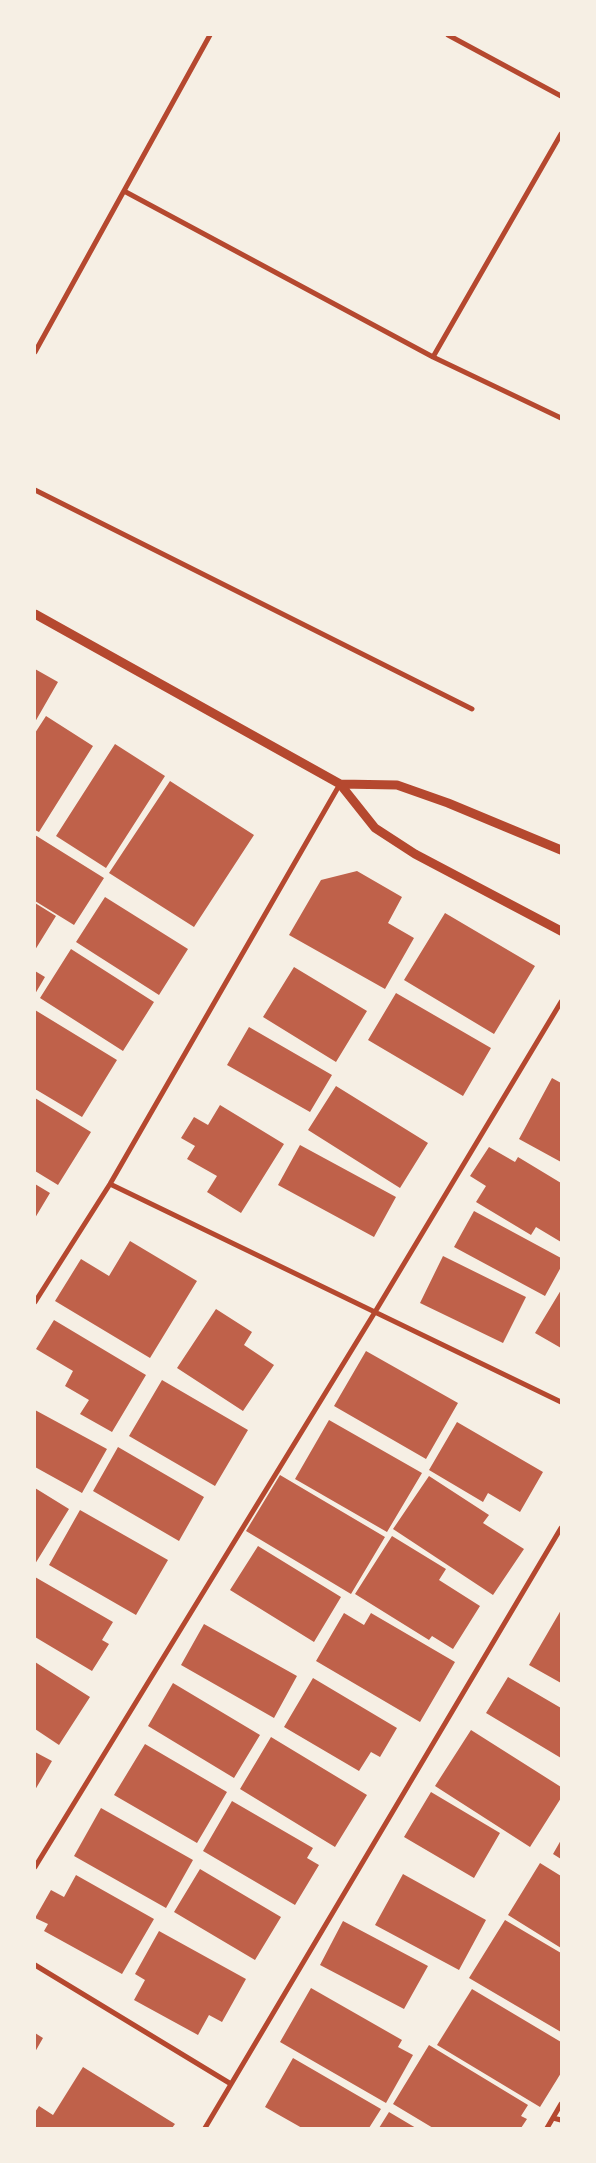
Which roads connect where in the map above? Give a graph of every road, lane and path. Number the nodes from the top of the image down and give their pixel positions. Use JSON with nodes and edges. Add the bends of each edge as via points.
{"nodes":[{"id":1,"x":210,"y":35,"type":"edge"},
{"id":2,"x":448,"y":35,"type":"edge"},
{"id":3,"x":561,"y":96,"type":"edge"},
{"id":4,"x":561,"y":134,"type":"edge"},
{"id":5,"x":124,"y":191,"type":"junction"},
{"id":6,"x":35,"y":352,"type":"edge"},
{"id":7,"x":433,"y":357,"type":"junction"},
{"id":8,"x":561,"y":418,"type":"edge"},
{"id":9,"x":35,"y":490,"type":"edge"},
{"id":10,"x":35,"y":614,"type":"edge"},
{"id":11,"x":472,"y":708,"type":"dead end"},
{"id":12,"x":340,"y":784,"type":"junction"},
{"id":13,"x":561,"y":850,"type":"edge"},
{"id":14,"x":561,"y":931,"type":"edge"},
{"id":15,"x":561,"y":1002,"type":"edge"},
{"id":16,"x":110,"y":1184,"type":"junction"},
{"id":17,"x":35,"y":1302,"type":"edge"},
{"id":18,"x":375,"y":1312,"type":"junction"},
{"id":19,"x":561,"y":1402,"type":"edge"},
{"id":20,"x":561,"y":1528,"type":"edge"},
{"id":21,"x":35,"y":1867,"type":"edge"},
{"id":22,"x":35,"y":1965,"type":"edge"},
{"id":23,"x":231,"y":2084,"type":"junction"},
{"id":24,"x":561,"y":2104,"type":"edge"},
{"id":25,"x":553,"y":2118,"type":"junction"},
{"id":26,"x":561,"y":2120,"type":"edge"},
{"id":27,"x":205,"y":2128,"type":"edge"},
{"id":28,"x":547,"y":2128,"type":"edge"}],
"edges":[{"from":1,"to":5,"type":"street"},
{"from":2,"to":3,"type":"street"},
{"from":4,"to":7,"type":"street"},
{"from":5,"to":6,"type":"street"},
{"from":5,"to":7,"type":"street"},
{"from":7,"to":8,"type":"street"},
{"from":9,"to":11,"type":"street"},
{"from":10,"to":12,"type":"street"},
{"from":12,"to":13,"type":"street","via":[[397,786],[448,803]]},
{"from":12,"to":14,"type":"street","via":[[375,828],[415,854]]},
{"from":12,"to":16,"type":"street"},
{"from":15,"to":18,"type":"street"},
{"from":16,"to":17,"type":"street"},
{"from":16,"to":18,"type":"street"},
{"from":18,"to":19,"type":"street"},
{"from":18,"to":21,"type":"street"},
{"from":20,"to":23,"type":"street"},
{"from":22,"to":23,"type":"street"},
{"from":23,"to":27,"type":"street"},
{"from":24,"to":25,"type":"street"},
{"from":25,"to":26,"type":"street"},
{"from":25,"to":28,"type":"street"}]}
